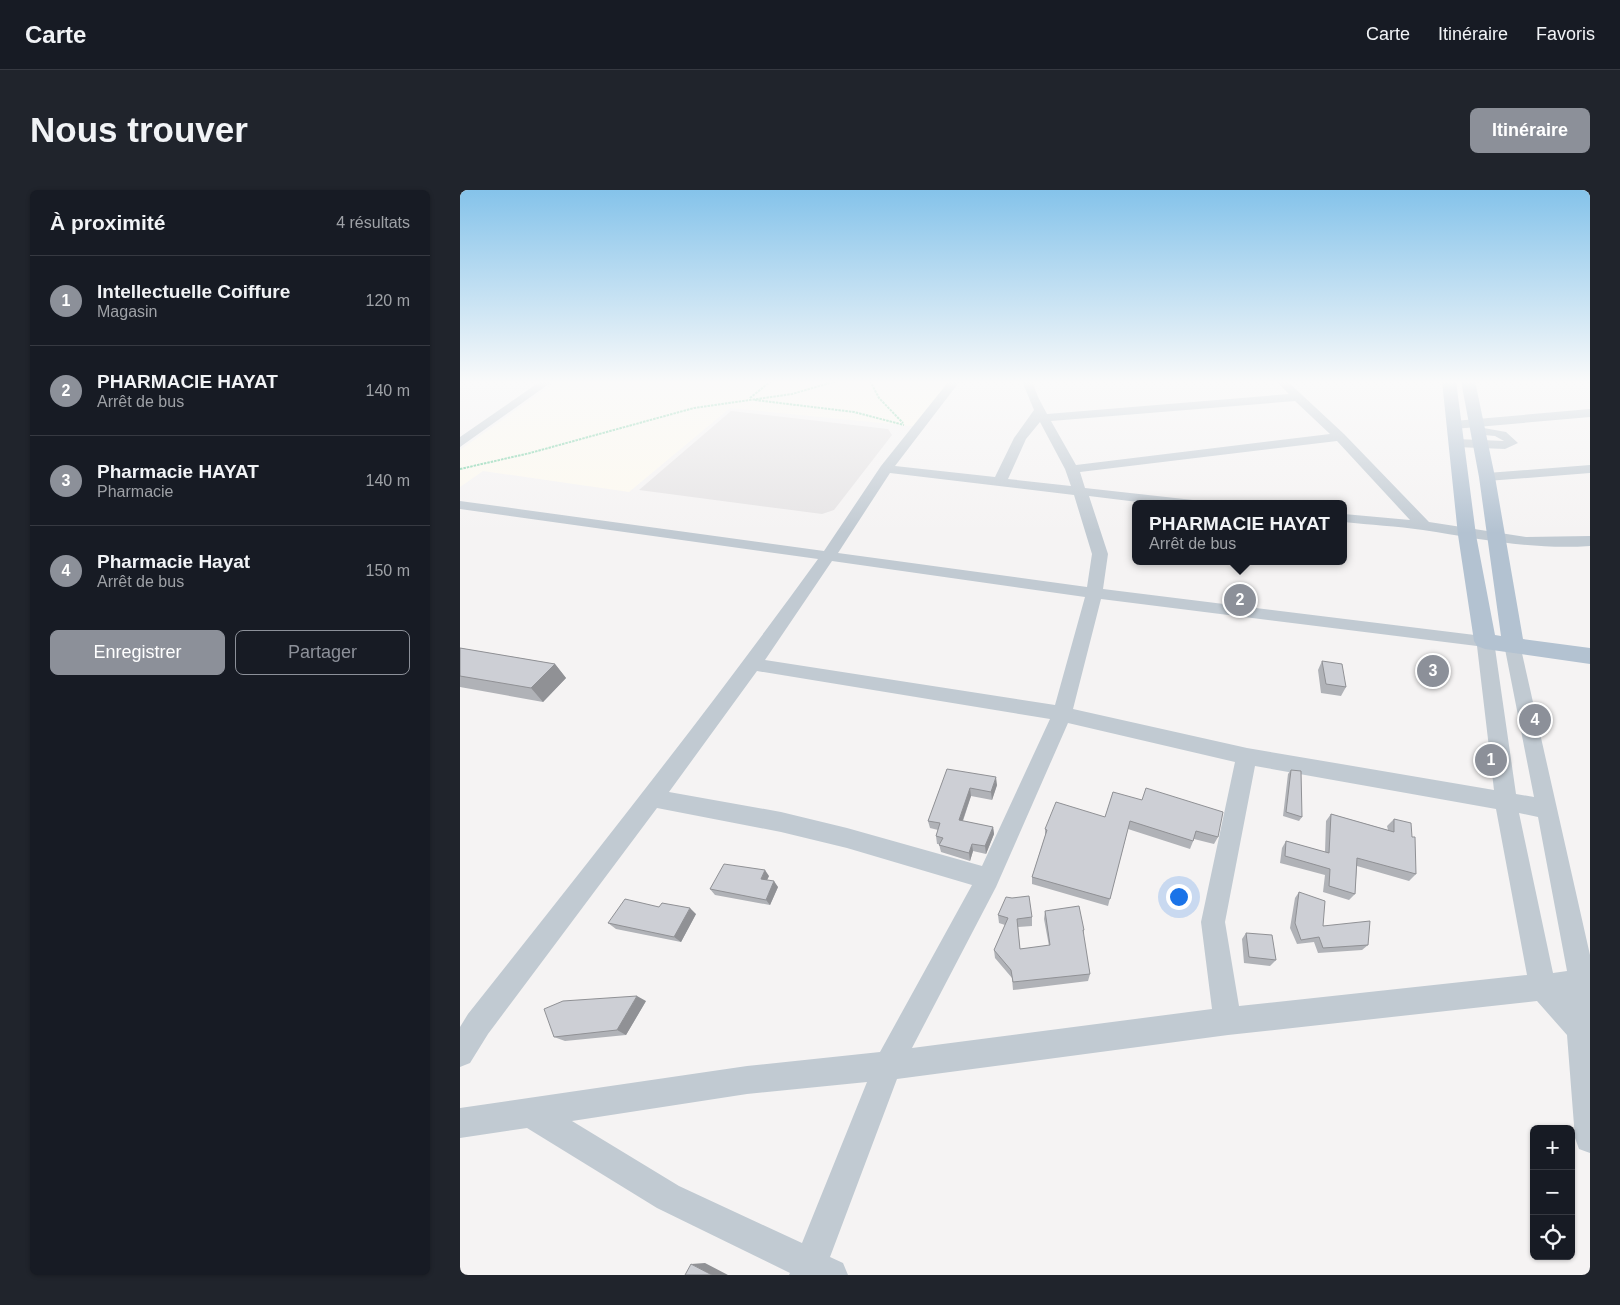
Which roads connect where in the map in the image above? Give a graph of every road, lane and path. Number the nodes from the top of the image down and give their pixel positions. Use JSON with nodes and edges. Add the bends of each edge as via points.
{"nodes":[{"id":1,"x":476,"y":432,"type":"edge"},
{"id":2,"x":607,"y":432,"type":"edge"},
{"id":3,"x":909,"y":432,"type":"edge"},
{"id":4,"x":1025,"y":432,"type":"edge"},
{"id":5,"x":1052,"y":432,"type":"edge"},
{"id":6,"x":1334,"y":432,"type":"edge"},
{"id":7,"x":1491,"y":432,"type":"edge"},
{"id":8,"x":1455,"y":433,"type":"junction"},
{"id":9,"x":1478,"y":434,"type":"junction"},
{"id":10,"x":1340,"y":437,"type":"junction"},
{"id":11,"x":460,"y":443,"type":"edge"},
{"id":12,"x":460,"y":469,"type":"edge"},
{"id":13,"x":886,"y":469,"type":"junction"},
{"id":14,"x":1072,"y":469,"type":"junction"},
{"id":15,"x":1588,"y":471,"type":"edge"},
{"id":16,"x":1487,"y":477,"type":"junction"},
{"id":17,"x":1000,"y":482,"type":"junction"},
{"id":18,"x":1082,"y":493,"type":"junction"},
{"id":19,"x":1153,"y":500,"type":"edge"},
{"id":20,"x":460,"y":505,"type":"edge"},
{"id":21,"x":1347,"y":518,"type":"edge"},
{"id":22,"x":1424,"y":526,"type":"junction"},
{"id":23,"x":1467,"y":535,"type":"junction"},
{"id":24,"x":1496,"y":540,"type":"junction"},
{"id":25,"x":1590,"y":542,"type":"edge"},
{"id":26,"x":829,"y":555,"type":"junction"},
{"id":27,"x":1094,"y":593,"type":"junction"},
{"id":28,"x":1485,"y":641,"type":"junction"},
{"id":29,"x":1513,"y":644,"type":"junction"},
{"id":30,"x":1590,"y":656,"type":"edge"},
{"id":31,"x":752,"y":664,"type":"junction"},
{"id":32,"x":1062,"y":714,"type":"junction"},
{"id":33,"x":1247,"y":756,"type":"junction"},
{"id":34,"x":652,"y":798,"type":"junction"},
{"id":35,"x":1506,"y":802,"type":"junction"},
{"id":36,"x":1547,"y":809,"type":"junction"},
{"id":37,"x":988,"y":880,"type":"junction"},
{"id":38,"x":1586,"y":983,"type":"edge"},
{"id":39,"x":1542,"y":986,"type":"junction"},
{"id":40,"x":1228,"y":1021,"type":"junction"},
{"id":41,"x":1580,"y":1028,"type":"junction"},
{"id":42,"x":460,"y":1053,"type":"edge"},
{"id":43,"x":888,"y":1066,"type":"junction"},
{"id":44,"x":532,"y":1114,"type":"junction"},
{"id":45,"x":460,"y":1123,"type":"edge"},
{"id":46,"x":1590,"y":1138,"type":"edge"},
{"id":47,"x":816,"y":1272,"type":"edge"}],
"edges":[{"from":1,"to":11,"type":"street"},
{"from":2,"to":12,"type":"path"},
{"from":3,"to":13,"type":"street"},
{"from":4,"to":17,"type":"street"},
{"from":5,"to":14,"type":"street"},
{"from":6,"to":10,"type":"street"},
{"from":7,"to":9,"type":"street"},
{"from":8,"to":9,"type":"street"},
{"from":8,"to":9,"type":"street"},
{"from":8,"to":23,"type":"main road"},
{"from":9,"to":16,"type":"main road"},
{"from":10,"to":14,"type":"street"},
{"from":10,"to":22,"type":"street"},
{"from":13,"to":17,"type":"street"},
{"from":13,"to":26,"type":"street"},
{"from":14,"to":18,"type":"street"},
{"from":15,"to":16,"type":"street"},
{"from":16,"to":24,"type":"main road"},
{"from":17,"to":18,"type":"street"},
{"from":18,"to":19,"type":"street"},
{"from":18,"to":27,"type":"street","via":[[1100,554]]},
{"from":20,"to":26,"type":"street"},
{"from":21,"to":22,"type":"street"},
{"from":22,"to":23,"type":"street"},
{"from":23,"to":24,"type":"street"},
{"from":23,"to":28,"type":"main road"},
{"from":24,"to":25,"type":"street","via":[[1540,544]]},
{"from":24,"to":29,"type":"main road"},
{"from":26,"to":27,"type":"street"},
{"from":26,"to":31,"type":"street"},
{"from":27,"to":28,"type":"street"},
{"from":27,"to":32,"type":"street"},
{"from":28,"to":29,"type":"main road"},
{"from":28,"to":35,"type":"street"},
{"from":29,"to":30,"type":"main road"},
{"from":29,"to":36,"type":"street"},
{"from":31,"to":32,"type":"street"},
{"from":31,"to":34,"type":"street"},
{"from":32,"to":33,"type":"street"},
{"from":32,"to":37,"type":"street"},
{"from":33,"to":35,"type":"street"},
{"from":33,"to":40,"type":"street","via":[[1213,922]]},
{"from":34,"to":37,"type":"street","via":[[847,838]]},
{"from":34,"to":42,"type":"street","via":[[478,1024]]},
{"from":35,"to":36,"type":"street"},
{"from":35,"to":39,"type":"street"},
{"from":36,"to":38,"type":"street"},
{"from":37,"to":43,"type":"street"},
{"from":38,"to":39,"type":"street"},
{"from":38,"to":41,"type":"street"},
{"from":39,"to":40,"type":"street"},
{"from":39,"to":41,"type":"street"},
{"from":40,"to":43,"type":"street"},
{"from":41,"to":46,"type":"street"},
{"from":43,"to":44,"type":"street","via":[[747,1080]]},
{"from":43,"to":47,"type":"street"},
{"from":44,"to":45,"type":"street"},
{"from":44,"to":47,"type":"street","via":[[668,1197]]}]}
